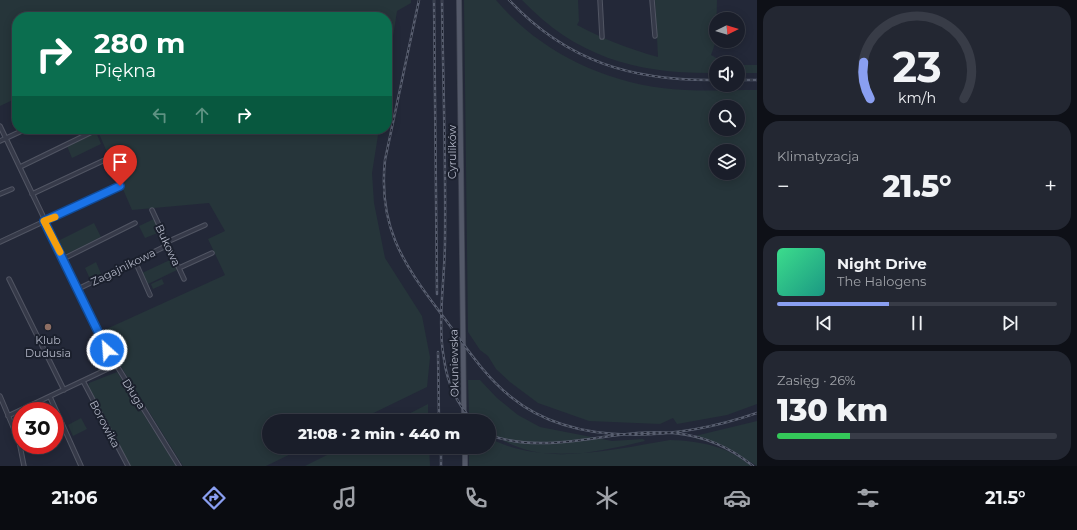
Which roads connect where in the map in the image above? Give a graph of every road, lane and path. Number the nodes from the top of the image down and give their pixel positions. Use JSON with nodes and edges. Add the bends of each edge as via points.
{"nodes":[{"id":1,"x":459,"y":0,"type":"edge"},
{"id":2,"x":600,"y":0,"type":"edge"},
{"id":3,"x":652,"y":0,"type":"edge"},
{"id":4,"x":655,"y":36,"type":"dead end"},
{"id":5,"x":602,"y":37,"type":"dead end"},
{"id":6,"x":0,"y":126,"type":"edge"},
{"id":7,"x":15,"y":134,"type":"edge"},
{"id":8,"x":88,"y":134,"type":"edge"},
{"id":9,"x":6,"y":138,"type":"junction"},
{"id":10,"x":0,"y":141,"type":"edge"},
{"id":11,"x":109,"y":158,"type":"dead end"},
{"id":12,"x":20,"y":167,"type":"junction"},
{"id":13,"x":120,"y":186,"type":"dead end"},
{"id":14,"x":12,"y":189,"type":"dead end"},
{"id":15,"x":0,"y":194,"type":"edge"},
{"id":16,"x":32,"y":194,"type":"junction"},
{"id":17,"x":152,"y":210,"type":"dead end"},
{"id":18,"x":44,"y":221,"type":"junction"},
{"id":19,"x":135,"y":223,"type":"dead end"},
{"id":20,"x":205,"y":225,"type":"dead end"},
{"id":21,"x":0,"y":242,"type":"edge"},
{"id":22,"x":168,"y":243,"type":"junction"},
{"id":23,"x":212,"y":253,"type":"dead end"},
{"id":24,"x":63,"y":259,"type":"junction"},
{"id":25,"x":135,"y":261,"type":"junction"},
{"id":26,"x":179,"y":268,"type":"junction"},
{"id":27,"x":9,"y":279,"type":"dead end"},
{"id":28,"x":184,"y":279,"type":"dead end"},
{"id":29,"x":78,"y":289,"type":"junction"},
{"id":30,"x":150,"y":295,"type":"dead end"},
{"id":31,"x":463,"y":304,"type":"joint"},
{"id":32,"x":116,"y":365,"type":"junction"},
{"id":33,"x":83,"y":381,"type":"junction"},
{"id":34,"x":64,"y":390,"type":"junction"},
{"id":35,"x":0,"y":396,"type":"edge"},
{"id":36,"x":50,"y":397,"type":"junction"},
{"id":37,"x":464,"y":414,"type":"edge"},
{"id":38,"x":8,"y":416,"type":"junction"},
{"id":39,"x":465,"y":454,"type":"edge"},
{"id":40,"x":24,"y":466,"type":"edge"},
{"id":41,"x":81,"y":466,"type":"edge"},
{"id":42,"x":128,"y":466,"type":"edge"},
{"id":43,"x":179,"y":466,"type":"edge"},
{"id":44,"x":465,"y":466,"type":"edge"}],
"edges":[{"from":1,"to":31,"type":"main road","name":"Cyrulików"},
{"from":2,"to":5,"type":"street"},
{"from":3,"to":4,"type":"street"},
{"from":6,"to":9,"type":"street","name":"Długa"},
{"from":7,"to":9,"type":"street"},
{"from":8,"to":12,"type":"street"},
{"from":9,"to":10,"type":"street"},
{"from":9,"to":12,"type":"street","name":"Długa"},
{"from":11,"to":16,"type":"street"},
{"from":12,"to":16,"type":"street","name":"Długa"},
{"from":13,"to":18,"type":"street"},
{"from":14,"to":15,"type":"street"},
{"from":16,"to":18,"type":"street","name":"Długa"},
{"from":17,"to":22,"type":"street","name":"Bukowa"},
{"from":18,"to":21,"type":"street"},
{"from":18,"to":24,"type":"street","name":"Długa"},
{"from":19,"to":24,"type":"street"},
{"from":20,"to":22,"type":"street","name":"Zagajnikowa"},
{"from":22,"to":25,"type":"street","name":"Zagajnikowa"},
{"from":22,"to":26,"type":"street","name":"Bukowa"},
{"from":23,"to":26,"type":"street"},
{"from":24,"to":29,"type":"street","name":"Długa"},
{"from":25,"to":29,"type":"street","name":"Zagajnikowa"},
{"from":25,"to":30,"type":"street"},
{"from":26,"to":28,"type":"street","name":"Bukowa"},
{"from":27,"to":34,"type":"street"},
{"from":29,"to":32,"type":"street","name":"Długa"},
{"from":31,"to":37,"type":"main road","name":"Okuniewska"},
{"from":32,"to":33,"type":"street"},
{"from":32,"to":43,"type":"street","name":"Długa"},
{"from":33,"to":34,"type":"street"},
{"from":33,"to":42,"type":"street","name":"Borowika"},
{"from":34,"to":36,"type":"street"},
{"from":35,"to":38,"type":"street"},
{"from":36,"to":38,"type":"street"},
{"from":36,"to":41,"type":"street"},
{"from":38,"to":40,"type":"street","via":[[22,451]]},
{"from":39,"to":44,"type":"main road"}]}
